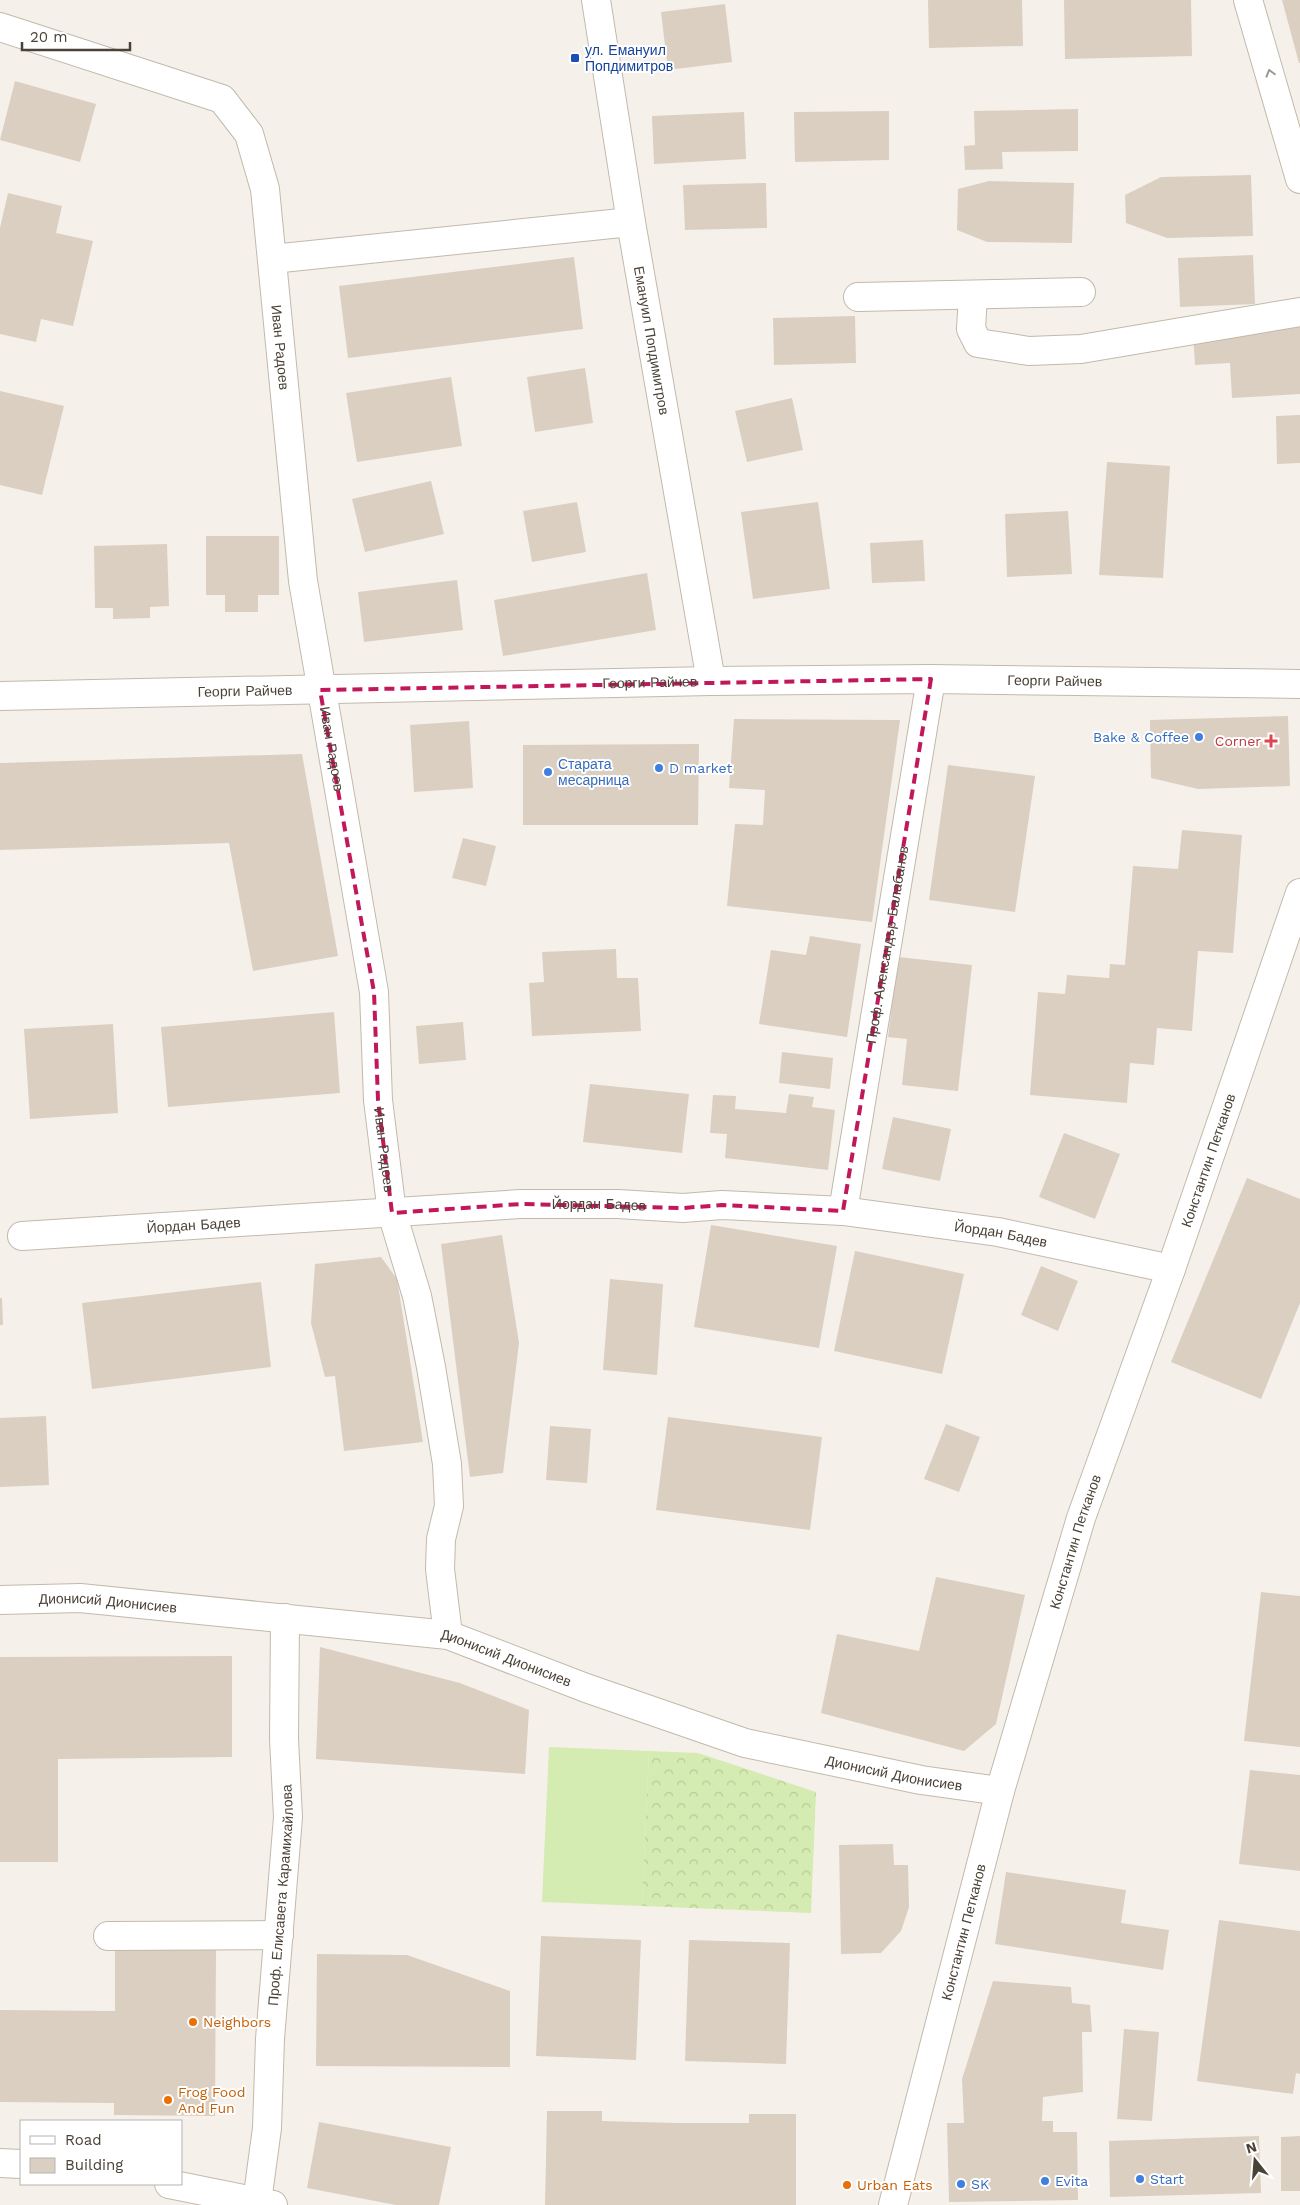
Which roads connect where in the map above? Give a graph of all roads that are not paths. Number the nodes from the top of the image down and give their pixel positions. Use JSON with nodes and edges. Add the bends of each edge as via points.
{"nodes":[{"id":1,"x":596,"y":0,"type":"edge"},
{"id":2,"x":1248,"y":0,"type":"edge"},
{"id":3,"x":0,"y":28,"type":"edge"},
{"id":4,"x":1300,"y":179,"type":"edge"},
{"id":5,"x":631,"y":222,"type":"junction"},
{"id":6,"x":272,"y":259,"type":"junction"},
{"id":7,"x":1081,"y":292,"type":"dead end"},
{"id":8,"x":973,"y":295,"type":"junction"},
{"id":9,"x":858,"y":297,"type":"dead end"},
{"id":10,"x":1300,"y":312,"type":"edge"},
{"id":11,"x":931,"y":679,"type":"junction"},
{"id":12,"x":711,"y":681,"type":"junction"},
{"id":13,"x":1300,"y":684,"type":"edge"},
{"id":14,"x":320,"y":690,"type":"junction"},
{"id":15,"x":0,"y":696,"type":"edge"},
{"id":16,"x":1300,"y":893,"type":"edge"},
{"id":17,"x":843,"y":1211,"type":"junction"},
{"id":18,"x":392,"y":1213,"type":"junction"},
{"id":19,"x":22,"y":1236,"type":"dead end"},
{"id":20,"x":1171,"y":1269,"type":"junction"},
{"id":21,"x":0,"y":1600,"type":"edge"},
{"id":22,"x":285,"y":1618,"type":"junction"},
{"id":23,"x":448,"y":1635,"type":"junction"},
{"id":24,"x":1000,"y":1791,"type":"junction"},
{"id":25,"x":279,"y":1934,"type":"junction"},
{"id":26,"x":108,"y":1936,"type":"dead end"},
{"id":27,"x":0,"y":2162,"type":"edge"},
{"id":28,"x":20,"y":2164,"type":"edge"},
{"id":29,"x":174,"y":2185,"type":"edge"},
{"id":30,"x":265,"y":2203,"type":"edge"},
{"id":31,"x":893,"y":2205,"type":"edge"}],
"edges":[{"from":1,"to":5,"type":"street","name":"Емануил Попдимитров"},
{"from":4,"to":2,"type":"street","one_way":true},
{"from":3,"to":6,"type":"street","name":"Иван Радоев","via":[[222,99],[249,134],[265,189]]},
{"from":5,"to":6,"type":"street"},
{"from":5,"to":12,"type":"street","name":"Емануил Попдимитров"},
{"from":6,"to":14,"type":"street","name":"Иван Радоев","via":[[303,580]]},
{"from":7,"to":8,"type":"street"},
{"from":8,"to":9,"type":"street"},
{"from":8,"to":10,"type":"street","via":[[971,329],[978,343],[1029,352],[1081,350]]},
{"from":11,"to":12,"type":"street","name":"Георги Райчев"},
{"from":11,"to":13,"type":"street","name":"Георги Райчев"},
{"from":11,"to":17,"type":"street","name":"Проф. Александър Балабанов"},
{"from":12,"to":14,"type":"street","name":"Георги Райчев"},
{"from":14,"to":15,"type":"street","name":"Георги Райчев"},
{"from":14,"to":18,"type":"street","name":"Иван Радоев","via":[[374,992],[378,1100]]},
{"from":16,"to":20,"type":"street","name":"Константин Петканов"},
{"from":17,"to":18,"type":"street","name":"Йордан Бадев","via":[[722,1205],[683,1208],[520,1204]]},
{"from":17,"to":20,"type":"street","name":"Йордан Бадев","via":[[998,1232]]},
{"from":18,"to":19,"type":"street","name":"Йордан Бадев"},
{"from":18,"to":23,"type":"street","name":"Иван Радоев","via":[[416,1296],[447,1464],[449,1506],[441,1539],[440,1569]]},
{"from":20,"to":24,"type":"street","name":"Константин Петканов","via":[[1081,1518]]},
{"from":21,"to":22,"type":"street","name":"Дионисий Дионисиев","via":[[80,1598]]},
{"from":22,"to":23,"type":"street","name":"Дионисий Дионисиев"},
{"from":22,"to":25,"type":"street","name":"Проф. Елисавета Карамихайлова","via":[[284,1739],[288,1817]]},
{"from":23,"to":24,"type":"street","name":"Дионисий Дионисиев","via":[[586,1688],[745,1743],[921,1780]]},
{"from":24,"to":31,"type":"street","name":"Константин Петканов"},
{"from":25,"to":26,"type":"street"},
{"from":25,"to":30,"type":"street","name":"Проф. Елисавета Карамихайлова","via":[[270,2039]]},
{"from":27,"to":28,"type":"street"},
{"from":29,"to":30,"type":"street"}]}
